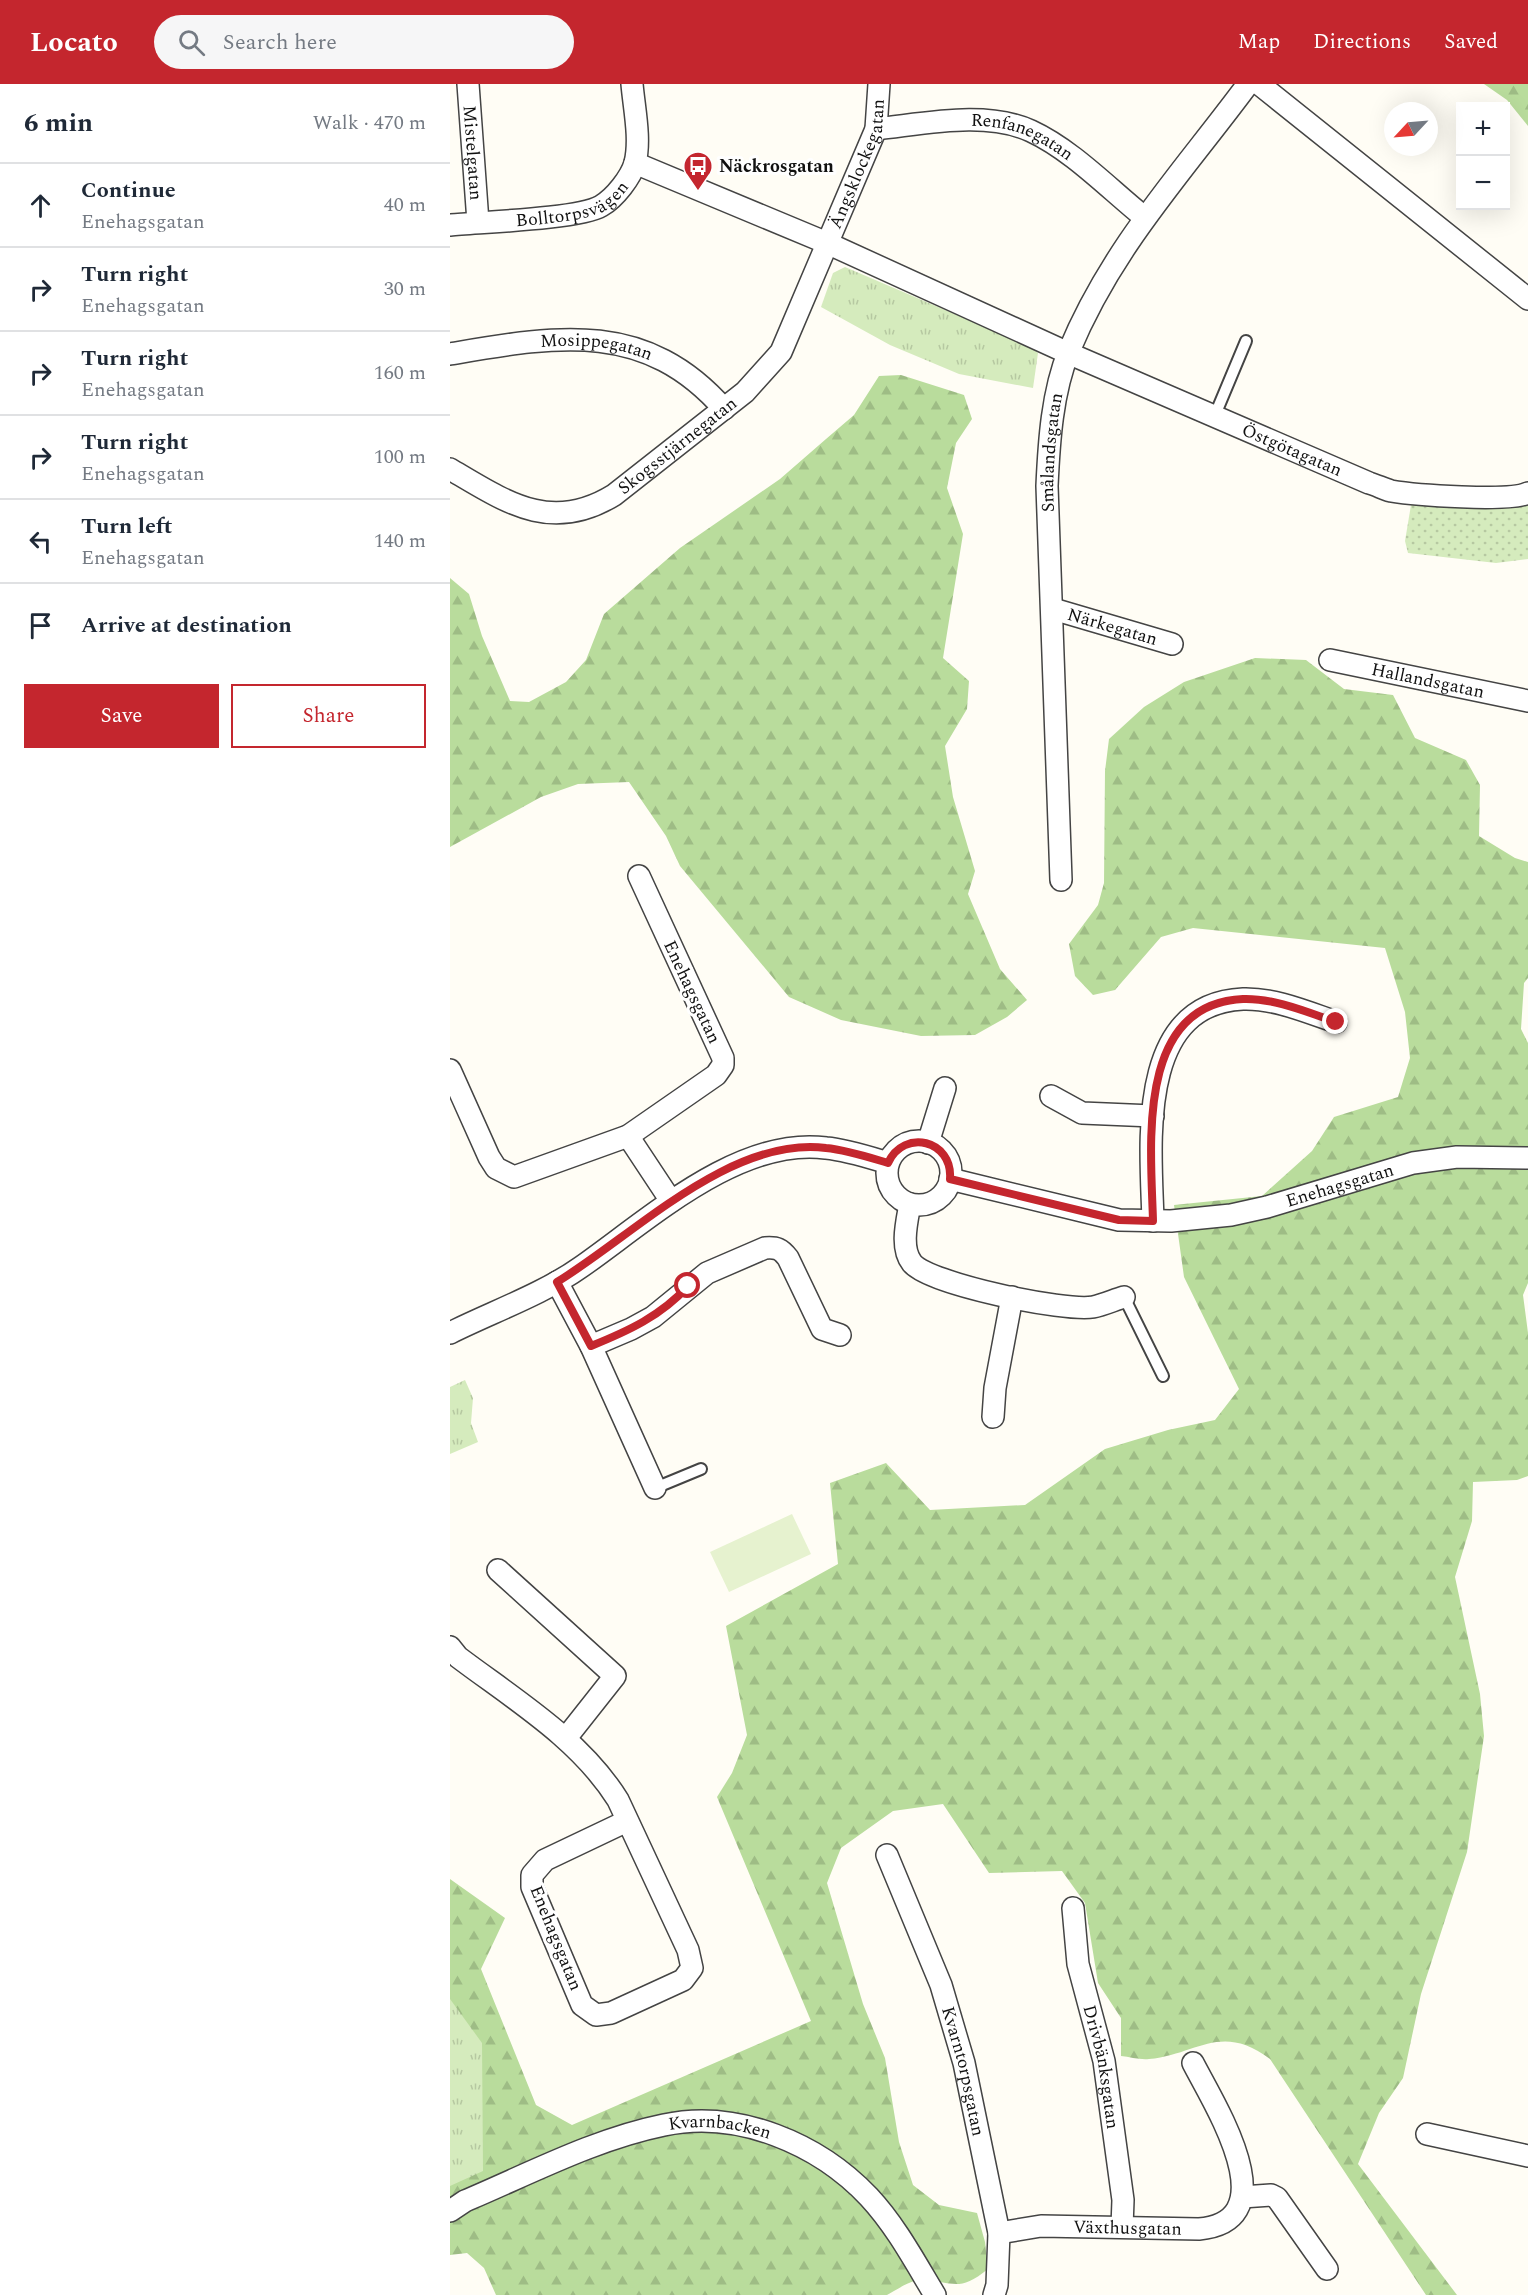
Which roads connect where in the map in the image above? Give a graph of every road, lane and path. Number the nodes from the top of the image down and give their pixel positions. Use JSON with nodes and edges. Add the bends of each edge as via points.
{"nodes":[{"id":1,"x":468,"y":84,"type":"edge"},
{"id":2,"x":632,"y":84,"type":"edge"},
{"id":3,"x":879,"y":84,"type":"edge"},
{"id":4,"x":1248,"y":84,"type":"edge"},
{"id":5,"x":1259,"y":84,"type":"edge"},
{"id":6,"x":876,"y":129,"type":"junction"},
{"id":7,"x":635,"y":163,"type":"junction"},
{"id":8,"x":1143,"y":217,"type":"junction"},
{"id":9,"x":478,"y":222,"type":"junction"},
{"id":10,"x":450,"y":225,"type":"edge"},
{"id":11,"x":827,"y":243,"type":"junction"},
{"id":12,"x":1528,"y":299,"type":"edge"},
{"id":13,"x":1246,"y":341,"type":"dead end"},
{"id":14,"x":1068,"y":353,"type":"junction"},
{"id":15,"x":450,"y":354,"type":"edge"},
{"id":16,"x":724,"y":409,"type":"junction"},
{"id":17,"x":1215,"y":415,"type":"junction"},
{"id":18,"x":450,"y":470,"type":"edge"},
{"id":19,"x":1528,"y":493,"type":"edge"},
{"id":20,"x":1053,"y":609,"type":"junction"},
{"id":21,"x":1172,"y":644,"type":"dead end"},
{"id":22,"x":1330,"y":660,"type":"dead end"},
{"id":23,"x":1528,"y":701,"type":"edge"},
{"id":24,"x":639,"y":876,"type":"dead end"},
{"id":25,"x":1061,"y":880,"type":"dead end"},
{"id":26,"x":1336,"y":1022,"type":"dead end"},
{"id":27,"x":450,"y":1070,"type":"edge"},
{"id":28,"x":945,"y":1088,"type":"dead end"},
{"id":29,"x":1051,"y":1096,"type":"dead end"},
{"id":30,"x":1153,"y":1116,"type":"junction"},
{"id":31,"x":628,"y":1136,"type":"junction"},
{"id":32,"x":928,"y":1143,"type":"junction"},
{"id":33,"x":1528,"y":1158,"type":"edge"},
{"id":34,"x":888,"y":1163,"type":"junction"},
{"id":35,"x":950,"y":1179,"type":"junction"},
{"id":36,"x":671,"y":1201,"type":"junction"},
{"id":37,"x":910,"y":1204,"type":"junction"},
{"id":38,"x":1153,"y":1221,"type":"junction"},
{"id":39,"x":557,"y":1282,"type":"junction"},
{"id":40,"x":1012,"y":1297,"type":"junction"},
{"id":41,"x":1124,"y":1297,"type":"joint"},
{"id":42,"x":450,"y":1333,"type":"edge"},
{"id":43,"x":840,"y":1335,"type":"dead end"},
{"id":44,"x":591,"y":1346,"type":"junction"},
{"id":45,"x":1163,"y":1376,"type":"dead end"},
{"id":46,"x":993,"y":1417,"type":"dead end"},
{"id":47,"x":701,"y":1469,"type":"dead end"},
{"id":48,"x":654,"y":1488,"type":"joint"},
{"id":49,"x":498,"y":1570,"type":"dead end"},
{"id":50,"x":453,"y":1657,"type":"edge"},
{"id":51,"x":566,"y":1738,"type":"junction"},
{"id":52,"x":627,"y":1821,"type":"junction"},
{"id":53,"x":887,"y":1855,"type":"dead end"},
{"id":54,"x":1073,"y":1908,"type":"dead end"},
{"id":55,"x":1193,"y":2063,"type":"dead end"},
{"id":56,"x":1427,"y":2134,"type":"dead end"},
{"id":57,"x":1528,"y":2156,"type":"edge"},
{"id":58,"x":1242,"y":2197,"type":"junction"},
{"id":59,"x":450,"y":2211,"type":"edge"},
{"id":60,"x":1122,"y":2227,"type":"junction"},
{"id":61,"x":999,"y":2233,"type":"junction"},
{"id":62,"x":1327,"y":2269,"type":"dead end"},
{"id":63,"x":935,"y":2295,"type":"edge"},
{"id":64,"x":994,"y":2295,"type":"edge"}],
"edges":[{"from":1,"to":9,"type":"street","name":"Mistelgatan"},
{"from":2,"to":7,"type":"street","name":"Bolltorpsvägen"},
{"from":3,"to":6,"type":"street","name":"Ängsklockegatan"},
{"from":4,"to":8,"type":"street","name":"Smålandsgatan"},
{"from":5,"to":12,"type":"street"},
{"from":6,"to":8,"type":"street","name":"Renfanegatan","via":[[972,121],[1018,126],[1055,145]]},
{"from":6,"to":11,"type":"street","name":"Ängsklockegatan"},
{"from":7,"to":9,"type":"street","name":"Bolltorpsvägen","via":[[624,182],[601,206],[573,214]]},
{"from":7,"to":11,"type":"street"},
{"from":8,"to":14,"type":"street","name":"Smålandsgatan","via":[[1102,282]]},
{"from":9,"to":10,"type":"street","name":"Bolltorpsvägen"},
{"from":11,"to":14,"type":"street"},
{"from":11,"to":16,"type":"street","name":"Skogsstjärnegatan","via":[[781,352],[758,381]]},
{"from":13,"to":17,"type":"lane"},
{"from":14,"to":17,"type":"street","name":"Östgötagatan"},
{"from":14,"to":20,"type":"street","name":"Smålandsgatan","via":[[1048,451]]},
{"from":15,"to":16,"type":"street","name":"Mosippegatan","via":[[506,344],[595,340],[630,345],[659,356],[703,385]]},
{"from":16,"to":18,"type":"street","name":"Skogsstjärnegatan","via":[[614,495],[576,513],[552,513],[507,503]]},
{"from":17,"to":19,"type":"street","name":"Östgötagatan","via":[[1390,490],[1506,497]]},
{"from":20,"to":21,"type":"street","name":"Närkegatan"},
{"from":20,"to":25,"type":"street","name":"Smålandsgatan"},
{"from":22,"to":23,"type":"street","name":"Hallandsgatan"},
{"from":24,"to":31,"type":"street","name":"Enehagsgatan","via":[[723,1065],[716,1075]]},
{"from":26,"to":30,"type":"street","via":[[1300,1010],[1243,999],[1215,1004],[1191,1015],[1171,1040],[1159,1069]]},
{"from":27,"to":31,"type":"street","name":"Enehagsgatan","via":[[489,1157],[504,1174],[514,1177]]},
{"from":28,"to":32,"type":"street"},
{"from":29,"to":30,"type":"street","via":[[1082,1113]]},
{"from":30,"to":38,"type":"street"},
{"from":31,"to":36,"type":"street"},
{"from":32,"to":34,"type":"street","via":[[904,1145]]},
{"from":32,"to":35,"type":"street","via":[[946,1157]]},
{"from":33,"to":38,"type":"street","name":"Enehagsgatan","via":[[1457,1157],[1413,1163],[1231,1215]]},
{"from":34,"to":36,"type":"street","via":[[825,1147],[790,1149],[730,1168]]},
{"from":34,"to":37,"type":"street","via":[[892,1191]]},
{"from":35,"to":37,"type":"street","via":[[938,1199]]},
{"from":35,"to":38,"type":"street","name":"Enehagsgatan","via":[[1119,1220]]},
{"from":36,"to":39,"type":"street"},
{"from":37,"to":40,"type":"street","via":[[905,1240],[910,1261],[945,1281]]},
{"from":39,"to":42,"type":"street"},
{"from":39,"to":44,"type":"street"},
{"from":40,"to":41,"type":"street","via":[[1093,1307]]},
{"from":40,"to":46,"type":"street"},
{"from":41,"to":45,"type":"lane"},
{"from":43,"to":44,"type":"street","via":[[822,1329],[788,1258],[782,1249],[772,1247],[707,1273],[653,1317]]},
{"from":44,"to":48,"type":"street"},
{"from":47,"to":48,"type":"lane"},
{"from":49,"to":51,"type":"street","via":[[615,1676]]},
{"from":50,"to":51,"type":"street","name":"Enehagsgatan"},
{"from":51,"to":52,"type":"street","name":"Enehagsgatan","via":[[607,1783]]},
{"from":52,"to":52,"type":"street","name":"Enehagsgatan","via":[[545,1860],[532,1875],[532,1887],[582,2005],[596,2014],[611,2013],[683,1980],[692,1968],[688,1950]]},
{"from":53,"to":61,"type":"street","name":"Kvarntorpsgatan","via":[[954,2022]]},
{"from":54,"to":60,"type":"street","name":"Drivbänksgatan","via":[[1076,1953],[1104,2061],[1123,2200]]},
{"from":55,"to":58,"type":"street","via":[[1232,2142],[1242,2180]]},
{"from":56,"to":57,"type":"street"},
{"from":58,"to":60,"type":"street","name":"Växthusgatan","via":[[1230,2218],[1210,2228]]},
{"from":58,"to":62,"type":"street","via":[[1277,2198]]},
{"from":59,"to":63,"type":"street","name":"Kvarnbacken","via":[[465,2201],[635,2133],[665,2125],[729,2124],[784,2139],[809,2150],[844,2174],[888,2220]]},
{"from":60,"to":61,"type":"street","name":"Växthusgatan","via":[[1041,2226]]},
{"from":61,"to":64,"type":"street","name":"Kvarntorpsgatan","via":[[998,2285]]}]}
